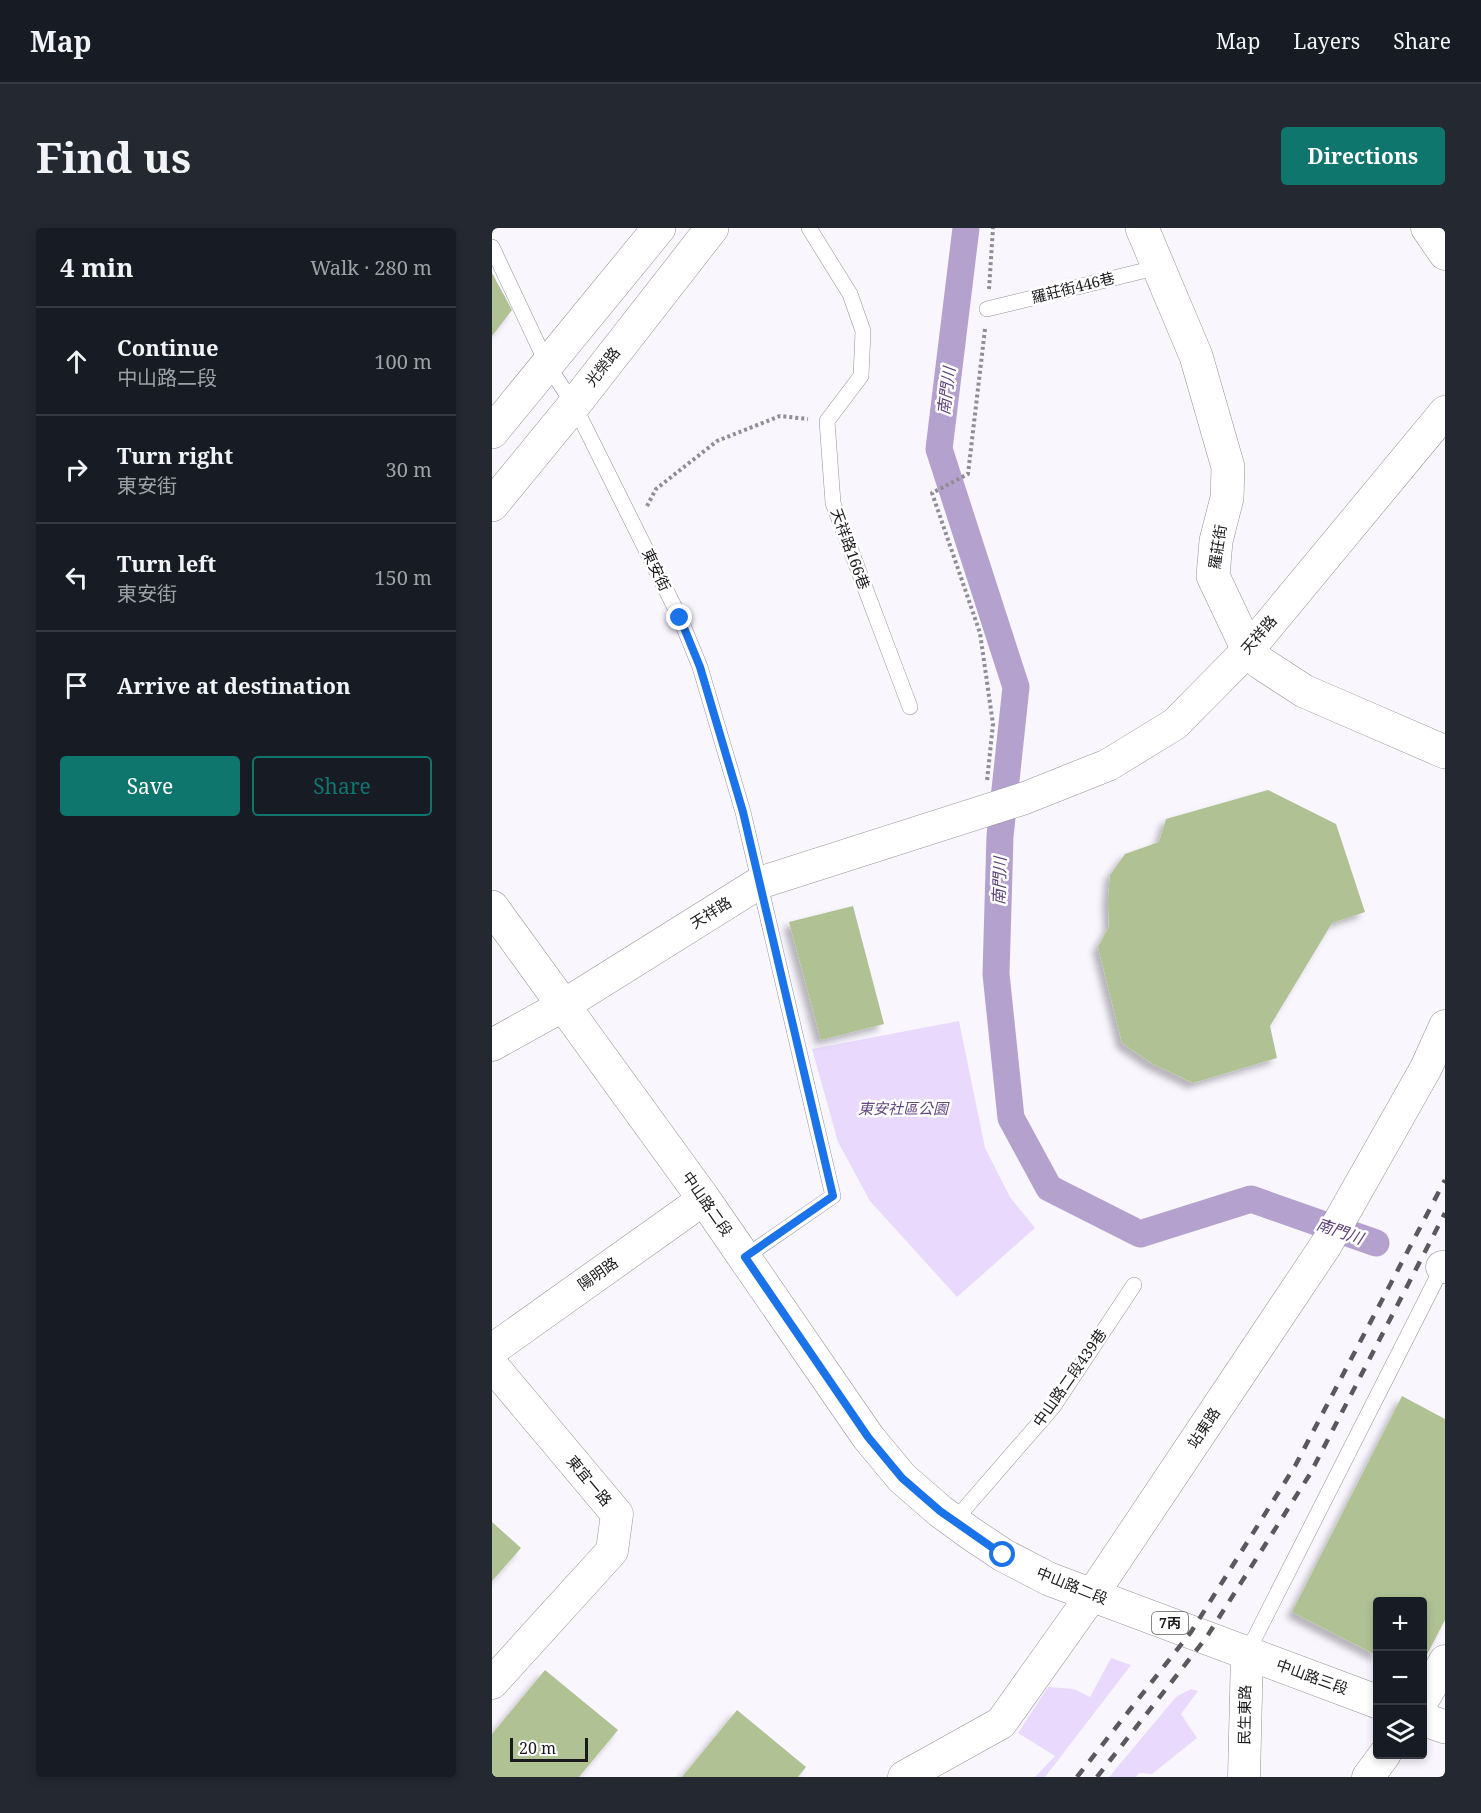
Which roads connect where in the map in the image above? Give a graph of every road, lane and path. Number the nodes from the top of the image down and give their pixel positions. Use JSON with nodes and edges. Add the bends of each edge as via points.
{"nodes":[{"id":1,"x":659,"y":228,"type":"edge"},
{"id":2,"x":712,"y":228,"type":"edge"},
{"id":3,"x":809,"y":228,"type":"edge"},
{"id":4,"x":993,"y":228,"type":"edge"},
{"id":5,"x":1142,"y":228,"type":"edge"},
{"id":6,"x":1427,"y":228,"type":"edge"},
{"id":7,"x":492,"y":247,"type":"edge"},
{"id":8,"x":1445,"y":254,"type":"edge"},
{"id":9,"x":1159,"y":267,"type":"junction"},
{"id":10,"x":987,"y":309,"type":"junction"},
{"id":11,"x":547,"y":363,"type":"junction"},
{"id":12,"x":574,"y":405,"type":"junction"},
{"id":13,"x":1445,"y":412,"type":"edge"},
{"id":14,"x":827,"y":421,"type":"junction"},
{"id":15,"x":492,"y":432,"type":"edge"},
{"id":16,"x":492,"y":505,"type":"edge"},
{"id":17,"x":635,"y":528,"type":"junction"},
{"id":18,"x":1248,"y":650,"type":"junction"},
{"id":19,"x":910,"y":707,"type":"dead end"},
{"id":20,"x":1445,"y":752,"type":"edge"},
{"id":21,"x":983,"y":812,"type":"junction"},
{"id":22,"x":759,"y":883,"type":"junction"},
{"id":23,"x":492,"y":907,"type":"edge"},
{"id":24,"x":564,"y":1005,"type":"junction"},
{"id":25,"x":1445,"y":1026,"type":"edge"},
{"id":26,"x":492,"y":1045,"type":"edge"},
{"id":27,"x":704,"y":1199,"type":"junction"},
{"id":28,"x":745,"y":1257,"type":"junction"},
{"id":29,"x":1444,"y":1265,"type":"edge"},
{"id":30,"x":1134,"y":1285,"type":"dead end"},
{"id":31,"x":492,"y":1350,"type":"edge"},
{"id":32,"x":492,"y":1365,"type":"edge"},
{"id":33,"x":954,"y":1521,"type":"junction"},
{"id":34,"x":1092,"y":1595,"type":"junction"},
{"id":35,"x":1247,"y":1653,"type":"junction"},
{"id":36,"x":1445,"y":1660,"type":"edge"},
{"id":37,"x":492,"y":1683,"type":"edge"},
{"id":38,"x":1427,"y":1693,"type":"edge"},
{"id":39,"x":1373,"y":1700,"type":"edge"},
{"id":40,"x":1427,"y":1721,"type":"edge"},
{"id":41,"x":1445,"y":1727,"type":"edge"},
{"id":42,"x":1382,"y":1759,"type":"edge"},
{"id":43,"x":904,"y":1777,"type":"edge"},
{"id":44,"x":1244,"y":1777,"type":"edge"},
{"id":45,"x":1368,"y":1777,"type":"edge"}],
"edges":[{"from":1,"to":11,"type":"street"},
{"from":2,"to":12,"type":"street","name":"光榮路"},
{"from":3,"to":14,"type":"lane","via":[[850,294],[863,331],[861,376]]},
{"from":4,"to":10,"type":"path"},
{"from":5,"to":9,"type":"street","name":"羅莊街"},
{"from":6,"to":8,"type":"street"},
{"from":7,"to":11,"type":"lane","name":"東安街"},
{"from":9,"to":10,"type":"lane","name":"羅莊街446巷"},
{"from":9,"to":18,"type":"street","name":"羅莊街","via":[[1196,356],[1228,467],[1227,498],[1216,542],[1213,576]]},
{"from":10,"to":21,"type":"path","via":[[968,474],[932,493],[980,633],[993,724]]},
{"from":11,"to":12,"type":"lane","name":"東安街"},
{"from":11,"to":15,"type":"street"},
{"from":12,"to":16,"type":"street","name":"光榮路"},
{"from":12,"to":17,"type":"lane","name":"東安街"},
{"from":13,"to":18,"type":"street","name":"天祥路"},
{"from":14,"to":17,"type":"path","via":[[780,416],[717,441],[656,489]]},
{"from":14,"to":19,"type":"lane","name":"天祥路166巷","via":[[833,503]]},
{"from":17,"to":22,"type":"lane","name":"東安街","via":[[700,667],[743,812]]},
{"from":18,"to":20,"type":"street","name":"羅莊街","via":[[1304,691]]},
{"from":18,"to":21,"type":"street","name":"天祥路","via":[[1175,724],[1108,765]]},
{"from":21,"to":22,"type":"street","name":"天祥路"},
{"from":22,"to":24,"type":"street","name":"天祥路"},
{"from":22,"to":28,"type":"lane","name":"東安街","via":[[833,1196]]},
{"from":23,"to":24,"type":"street","name":"中山路二段","number":"7丙"},
{"from":24,"to":26,"type":"street","name":"天祥路"},
{"from":24,"to":27,"type":"street","name":"中山路二段","number":"7丙"},
{"from":25,"to":34,"type":"street","name":"站東路","via":[[1426,1068],[1326,1245]]},
{"from":27,"to":28,"type":"street","name":"中山路二段","number":"7丙"},
{"from":27,"to":31,"type":"street","name":"陽明路"},
{"from":28,"to":33,"type":"street","name":"中山路二段","number":"7丙","via":[[868,1437],[902,1478]]},
{"from":29,"to":35,"type":"lane"},
{"from":30,"to":33,"type":"lane","name":"中山路二段439巷","via":[[1053,1407]]},
{"from":32,"to":37,"type":"street","name":"東宜一路","via":[[617,1514],[612,1551]]},
{"from":33,"to":34,"type":"street","name":"中山路二段","number":"7丙","via":[[1003,1555],[1049,1579]]},
{"from":34,"to":35,"type":"street","name":"中山路二段","number":"7丙"},
{"from":34,"to":43,"type":"street","name":"站東路","via":[[1001,1723]]},
{"from":35,"to":39,"type":"street","name":"中山路三段","number":"7丙"},
{"from":35,"to":44,"type":"street","name":"民生東路"},
{"from":36,"to":38,"type":"street"},
{"from":40,"to":41,"type":"street"},
{"from":42,"to":45,"type":"street"}]}
